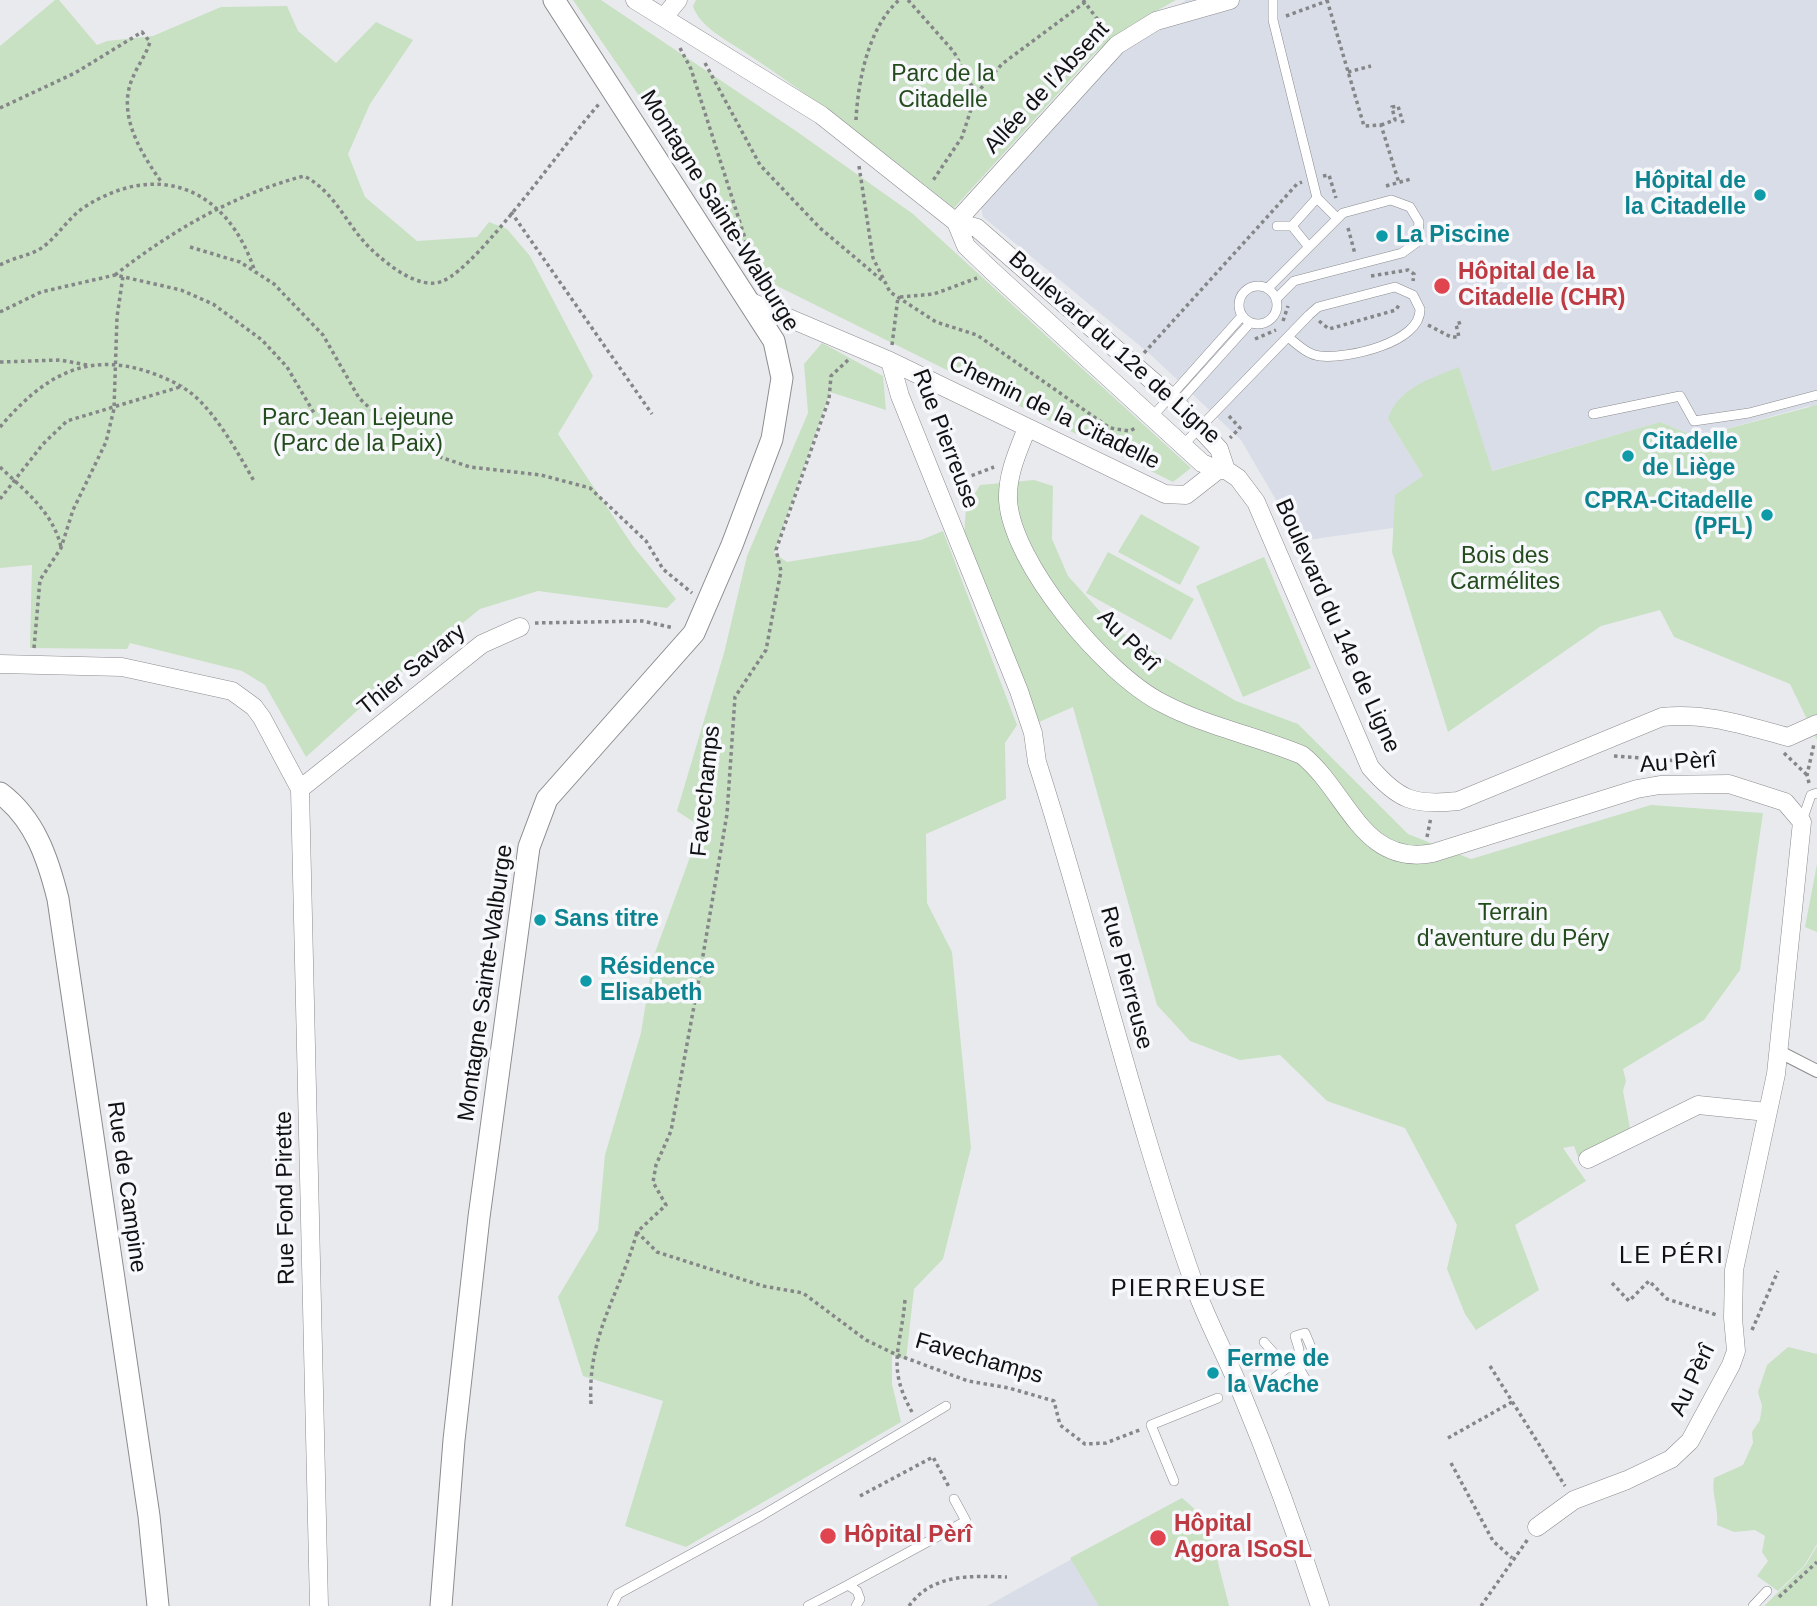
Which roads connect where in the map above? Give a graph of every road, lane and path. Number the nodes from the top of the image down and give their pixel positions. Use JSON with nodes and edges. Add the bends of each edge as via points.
{"nodes":[{"id":1,"x":554,"y":0,"type":"edge"},
{"id":2,"x":635,"y":0,"type":"edge"},
{"id":3,"x":678,"y":0,"type":"edge"},
{"id":4,"x":899,"y":0,"type":"edge"},
{"id":5,"x":908,"y":0,"type":"edge"},
{"id":6,"x":1230,"y":0,"type":"edge"},
{"id":7,"x":1273,"y":0,"type":"edge"},
{"id":8,"x":1085,"y":1,"type":"edge"},
{"id":9,"x":1327,"y":1,"type":"edge"},
{"id":10,"x":663,"y":18,"type":"junction"},
{"id":11,"x":1273,"y":20,"type":"junction"},
{"id":12,"x":689,"y":34,"type":"junction"},
{"id":13,"x":1117,"y":45,"type":"junction"},
{"id":14,"x":1371,"y":66,"type":"dead end"},
{"id":15,"x":1348,"y":72,"type":"junction"},
{"id":16,"x":612,"y":89,"type":"junction"},
{"id":17,"x":976,"y":94,"type":"junction"},
{"id":18,"x":0,"y":108,"type":"edge"},
{"id":19,"x":1403,"y":122,"type":"dead end"},
{"id":20,"x":1381,"y":125,"type":"junction"},
{"id":21,"x":855,"y":143,"type":"junction"},
{"id":22,"x":1314,"y":178,"type":"junction"},
{"id":23,"x":1411,"y":179,"type":"dead end"},
{"id":24,"x":162,"y":183,"type":"junction"},
{"id":25,"x":1399,"y":183,"type":"junction"},
{"id":26,"x":1374,"y":189,"type":"dead end"},
{"id":27,"x":921,"y":194,"type":"junction"},
{"id":28,"x":1317,"y":198,"type":"junction"},
{"id":29,"x":220,"y":210,"type":"junction"},
{"id":30,"x":511,"y":212,"type":"junction"},
{"id":31,"x":1340,"y":215,"type":"junction"},
{"id":32,"x":956,"y":222,"type":"junction"},
{"id":33,"x":1278,"y":226,"type":"dead end"},
{"id":34,"x":1292,"y":226,"type":"junction"},
{"id":35,"x":1308,"y":246,"type":"junction"},
{"id":36,"x":190,"y":247,"type":"dead end"},
{"id":37,"x":0,"y":265,"type":"edge"},
{"id":38,"x":1359,"y":265,"type":"junction"},
{"id":39,"x":990,"y":270,"type":"junction"},
{"id":40,"x":255,"y":272,"type":"junction"},
{"id":41,"x":115,"y":275,"type":"junction"},
{"id":42,"x":123,"y":276,"type":"junction"},
{"id":43,"x":759,"y":281,"type":"dead end"},
{"id":44,"x":885,"y":283,"type":"junction"},
{"id":45,"x":1268,"y":288,"type":"junction"},
{"id":46,"x":898,"y":297,"type":"junction"},
{"id":47,"x":1277,"y":298,"type":"junction"},
{"id":48,"x":1292,"y":299,"type":"dead end"},
{"id":49,"x":751,"y":302,"type":"junction"},
{"id":50,"x":0,"y":312,"type":"edge"},
{"id":51,"x":1246,"y":319,"type":"junction"},
{"id":52,"x":1419,"y":320,"type":"junction"},
{"id":53,"x":1462,"y":322,"type":"dead end"},
{"id":54,"x":1288,"y":337,"type":"junction"},
{"id":55,"x":1250,"y":345,"type":"dead end"},
{"id":56,"x":1141,"y":356,"type":"dead end"},
{"id":57,"x":849,"y":359,"type":"dead end"},
{"id":58,"x":890,"y":361,"type":"junction"},
{"id":59,"x":0,"y":362,"type":"edge"},
{"id":60,"x":115,"y":363,"type":"junction"},
{"id":61,"x":88,"y":365,"type":"junction"},
{"id":62,"x":183,"y":386,"type":"junction"},
{"id":63,"x":1817,"y":395,"type":"edge"},
{"id":64,"x":1174,"y":401,"type":"junction"},
{"id":65,"x":114,"y":405,"type":"junction"},
{"id":66,"x":314,"y":412,"type":"dead end"},
{"id":67,"x":652,"y":414,"type":"dead end"},
{"id":68,"x":1593,"y":414,"type":"dead end"},
{"id":69,"x":1152,"y":417,"type":"junction"},
{"id":70,"x":0,"y":427,"type":"edge"},
{"id":71,"x":1027,"y":428,"type":"junction"},
{"id":72,"x":1200,"y":428,"type":"junction"},
{"id":73,"x":1183,"y":445,"type":"junction"},
{"id":74,"x":1013,"y":464,"type":"junction"},
{"id":75,"x":0,"y":467,"type":"edge"},
{"id":76,"x":1222,"y":470,"type":"junction"},
{"id":77,"x":254,"y":481,"type":"dead end"},
{"id":78,"x":15,"y":482,"type":"junction"},
{"id":79,"x":937,"y":488,"type":"junction"},
{"id":80,"x":0,"y":499,"type":"edge"},
{"id":81,"x":61,"y":548,"type":"junction"},
{"id":82,"x":707,"y":606,"type":"junction"},
{"id":83,"x":520,"y":627,"type":"joint"},
{"id":84,"x":694,"y":633,"type":"junction"},
{"id":85,"x":0,"y":664,"type":"edge"},
{"id":86,"x":32,"y":664,"type":"junction"},
{"id":87,"x":1803,"y":731,"type":"edge"},
{"id":88,"x":1586,"y":746,"type":"junction"},
{"id":89,"x":1729,"y":784,"type":"junction"},
{"id":90,"x":300,"y":789,"type":"junction"},
{"id":91,"x":0,"y":793,"type":"edge"},
{"id":92,"x":1817,"y":793,"type":"edge"},
{"id":93,"x":1433,"y":803,"type":"junction"},
{"id":94,"x":1802,"y":822,"type":"junction"},
{"id":95,"x":1413,"y":855,"type":"junction"},
{"id":96,"x":1778,"y":1051,"type":"junction"},
{"id":97,"x":1817,"y":1071,"type":"edge"},
{"id":98,"x":1767,"y":1112,"type":"junction"},
{"id":99,"x":1588,"y":1159,"type":"dead end"},
{"id":100,"x":637,"y":1232,"type":"junction"},
{"id":101,"x":1778,"y":1271,"type":"dead end"},
{"id":102,"x":1612,"y":1283,"type":"dead end"},
{"id":103,"x":905,"y":1300,"type":"dead end"},
{"id":104,"x":1733,"y":1318,"type":"junction"},
{"id":105,"x":1264,"y":1342,"type":"dead end"},
{"id":106,"x":1736,"y":1351,"type":"junction"},
{"id":107,"x":1313,"y":1352,"type":"dead end"},
{"id":108,"x":895,"y":1354,"type":"junction"},
{"id":109,"x":1490,"y":1366,"type":"dead end"},
{"id":110,"x":1287,"y":1368,"type":"junction"},
{"id":111,"x":1299,"y":1368,"type":"junction"},
{"id":112,"x":1272,"y":1380,"type":"dead end"},
{"id":113,"x":1309,"y":1385,"type":"dead end"},
{"id":114,"x":1218,"y":1398,"type":"dead end"},
{"id":115,"x":1512,"y":1402,"type":"junction"},
{"id":116,"x":591,"y":1404,"type":"dead end"},
{"id":117,"x":946,"y":1406,"type":"dead end"},
{"id":118,"x":918,"y":1422,"type":"junction"},
{"id":119,"x":1151,"y":1425,"type":"junction"},
{"id":120,"x":1448,"y":1438,"type":"dead end"},
{"id":121,"x":1451,"y":1463,"type":"dead end"},
{"id":122,"x":1174,"y":1481,"type":"dead end"},
{"id":123,"x":860,"y":1496,"type":"dead end"},
{"id":124,"x":954,"y":1499,"type":"joint"},
{"id":125,"x":1574,"y":1500,"type":"junction"},
{"id":126,"x":1537,"y":1527,"type":"joint"},
{"id":127,"x":1512,"y":1558,"type":"junction"},
{"id":128,"x":1817,"y":1562,"type":"edge"},
{"id":129,"x":1007,"y":1577,"type":"dead end"},
{"id":130,"x":848,"y":1585,"type":"junction"},
{"id":131,"x":1767,"y":1591,"type":"dead end"},
{"id":132,"x":826,"y":1602,"type":"edge"},
{"id":133,"x":158,"y":1606,"type":"edge"},
{"id":134,"x":319,"y":1606,"type":"edge"},
{"id":135,"x":441,"y":1606,"type":"edge"},
{"id":136,"x":612,"y":1606,"type":"edge"},
{"id":137,"x":808,"y":1606,"type":"edge"},
{"id":138,"x":856,"y":1606,"type":"edge"},
{"id":139,"x":909,"y":1606,"type":"edge"},
{"id":140,"x":1320,"y":1606,"type":"edge"},
{"id":141,"x":1481,"y":1606,"type":"edge"},
{"id":142,"x":1753,"y":1606,"type":"edge"},
{"id":143,"x":1770,"y":1606,"type":"edge"}],
"edges":[{"from":1,"to":16,"type":"street","name":"Montagne Sainte-Walburge"},
{"from":2,"to":10,"type":"street","name":"Boulevard du 12e de Ligne"},
{"from":3,"to":10,"type":"street"},
{"from":4,"to":21,"type":"path","via":[[876,33],[861,79]]},
{"from":5,"to":17,"type":"path","via":[[954,52]]},
{"from":6,"to":13,"type":"street","name":"Allée de l'Absent","via":[[1156,21]]},
{"from":7,"to":11,"type":"lane"},
{"from":8,"to":13,"type":"path"},
{"from":8,"to":17,"type":"path","via":[[1002,64]]},
{"from":9,"to":11,"type":"path"},
{"from":9,"to":15,"type":"path"},
{"from":10,"to":12,"type":"street","name":"Boulevard du 12e de Ligne"},
{"from":10,"to":43,"type":"path","via":[[691,69]]},
{"from":11,"to":22,"type":"lane"},
{"from":12,"to":21,"type":"street","name":"Boulevard du 12e de Ligne","via":[[821,115]]},
{"from":12,"to":44,"type":"path","via":[[760,164],[820,228]]},
{"from":13,"to":32,"type":"street","name":"Allée de l'Absent"},
{"from":14,"to":15,"type":"path"},
{"from":15,"to":20,"type":"path","via":[[1364,127]]},
{"from":16,"to":30,"type":"path"},
{"from":16,"to":49,"type":"street","name":"Montagne Sainte-Walburge"},
{"from":17,"to":27,"type":"path","via":[[962,137],[939,176]]},
{"from":18,"to":24,"type":"path","via":[[75,74],[142,32],[150,43],[133,77],[128,108],[143,155]]},
{"from":19,"to":20,"type":"path","via":[[1398,106],[1392,107],[1395,120]]},
{"from":20,"to":25,"type":"path"},
{"from":21,"to":27,"type":"street","name":"Boulevard du 12e de Ligne"},
{"from":21,"to":44,"type":"path","via":[[873,258]]},
{"from":22,"to":28,"type":"lane"},
{"from":22,"to":31,"type":"path","via":[[1329,174]]},
{"from":22,"to":56,"type":"path","via":[[1297,184]]},
{"from":23,"to":25,"type":"path"},
{"from":24,"to":29,"type":"path","via":[[199,195]]},
{"from":24,"to":37,"type":"path","via":[[118,189],[81,210],[39,249]]},
{"from":25,"to":26,"type":"path"},
{"from":27,"to":32,"type":"street","name":"Boulevard du 12e de Ligne"},
{"from":28,"to":31,"type":"lane"},
{"from":28,"to":34,"type":"lane"},
{"from":29,"to":30,"type":"path","via":[[260,188],[304,176],[320,184],[372,250],[417,282],[442,282],[467,263]]},
{"from":29,"to":40,"type":"path","via":[[237,228]]},
{"from":29,"to":41,"type":"path","via":[[151,246]]},
{"from":30,"to":67,"type":"path"},
{"from":31,"to":35,"type":"lane"},
{"from":31,"to":38,"type":"path"},
{"from":31,"to":38,"type":"lane","via":[[1391,200],[1410,207],[1419,222],[1417,242],[1402,253]]},
{"from":32,"to":39,"type":"street","name":"Boulevard du 12e de Ligne","via":[[966,246]]},
{"from":32,"to":64,"type":"street","name":"Boulevard du 12e de Ligne","via":[[977,228]]},
{"from":33,"to":34,"type":"lane"},
{"from":34,"to":35,"type":"lane"},
{"from":35,"to":45,"type":"lane"},
{"from":36,"to":40,"type":"path","via":[[222,254]]},
{"from":38,"to":47,"type":"lane","via":[[1294,281]]},
{"from":39,"to":46,"type":"path","via":[[966,285]]},
{"from":39,"to":69,"type":"street","name":"Boulevard du 12e de Ligne"},
{"from":40,"to":82,"type":"path","via":[[274,284],[323,335],[359,398],[393,430],[430,454],[470,467],[541,475],[590,488],[646,541],[663,569]]},
{"from":41,"to":42,"type":"path"},
{"from":41,"to":50,"type":"path","via":[[41,292]]},
{"from":42,"to":60,"type":"path"},
{"from":42,"to":66,"type":"path","via":[[181,290],[239,321],[287,367]]},
{"from":44,"to":46,"type":"path"},
{"from":45,"to":47,"type":"lane"},
{"from":45,"to":51,"type":"lane","via":[[1256,286],[1243,293],[1239,301]]},
{"from":46,"to":58,"type":"path"},
{"from":46,"to":69,"type":"path","via":[[936,322],[977,335],[1110,428],[1130,431]]},
{"from":47,"to":51,"type":"lane","via":[[1272,320],[1265,324]]},
{"from":48,"to":55,"type":"path","via":[[1282,324]]},
{"from":49,"to":58,"type":"street","name":"Chemin de la Citadelle"},
{"from":49,"to":82,"type":"street","name":"Montagne Sainte-Walburge","via":[[774,341],[782,378],[772,439]]},
{"from":51,"to":64,"type":"lane"},
{"from":52,"to":53,"type":"path","via":[[1451,337],[1459,337],[1456,324]]},
{"from":52,"to":54,"type":"lane","via":[[1401,339],[1339,355],[1319,356]]},
{"from":52,"to":54,"type":"lane","via":[[1420,309],[1413,295],[1395,287],[1318,307]]},
{"from":54,"to":72,"type":"lane"},
{"from":57,"to":100,"type":"path","name":"Favechamps","via":[[831,376],[829,399],[776,550],[781,571],[765,650],[735,697],[727,814],[671,1131],[653,1182],[666,1205]]},
{"from":58,"to":71,"type":"street","name":"Chemin de la Citadelle"},
{"from":58,"to":79,"type":"street","name":"Rue Pierreuse"},
{"from":59,"to":61,"type":"path","via":[[60,360]]},
{"from":60,"to":61,"type":"path"},
{"from":60,"to":62,"type":"path"},
{"from":60,"to":65,"type":"path"},
{"from":61,"to":70,"type":"path","via":[[43,384]]},
{"from":62,"to":65,"type":"path"},
{"from":62,"to":77,"type":"path","via":[[232,441]]},
{"from":63,"to":68,"type":"lane","via":[[1749,413],[1694,421],[1680,396]]},
{"from":64,"to":69,"type":"lane"},
{"from":64,"to":72,"type":"street","name":"Boulevard du 12e de Ligne"},
{"from":65,"to":78,"type":"path","via":[[67,421]]},
{"from":65,"to":81,"type":"path","via":[[106,442],[73,510]]},
{"from":69,"to":73,"type":"street","name":"Boulevard du 12e de Ligne"},
{"from":71,"to":74,"type":"street","name":"Au Pèrî"},
{"from":71,"to":76,"type":"street","name":"Chemin de la Citadelle","via":[[1166,494],[1186,495]]},
{"from":72,"to":73,"type":"lane"},
{"from":72,"to":76,"type":"street","name":"Boulevard du 12e de Ligne","via":[[1223,455]]},
{"from":73,"to":76,"type":"street","name":"Boulevard du 12e de Ligne","via":[[1202,463]]},
{"from":74,"to":79,"type":"path"},
{"from":74,"to":95,"type":"street","name":"Au Pèrî","via":[[1008,498],[1017,540],[1049,591],[1118,673],[1173,709],[1302,755],[1319,769],[1371,838],[1384,849]]},
{"from":75,"to":78,"type":"path"},
{"from":76,"to":93,"type":"street","name":"Boulevard du 14e de Ligne","via":[[1238,478],[1256,502],[1370,767],[1395,795]]},
{"from":78,"to":80,"type":"path"},
{"from":78,"to":81,"type":"path","via":[[49,516]]},
{"from":79,"to":140,"type":"street","name":"Rue Pierreuse","via":[[1033,733],[1037,762],[1091,937],[1107,1009],[1199,1297],[1234,1391],[1293,1520]]},
{"from":81,"to":86,"type":"path","via":[[40,580]]},
{"from":82,"to":84,"type":"street","name":"Montagne Sainte-Walburge"},
{"from":83,"to":84,"type":"path","via":[[540,622],[642,621]]},
{"from":83,"to":90,"type":"street","name":"Thier Savary","via":[[482,644]]},
{"from":84,"to":135,"type":"street","name":"Montagne Sainte-Walburge","via":[[547,799],[529,847],[479,1217]]},
{"from":85,"to":86,"type":"street"},
{"from":86,"to":90,"type":"street","via":[[122,667],[232,691],[262,718]]},
{"from":87,"to":87,"type":"path","via":[[1816,745],[1807,775],[1783,755]]},
{"from":87,"to":88,"type":"street","name":"Boulevard du 14e de Ligne","via":[[1687,714],[1662,716]]},
{"from":88,"to":89,"type":"path","via":[[1609,755],[1693,762],[1721,771]]},
{"from":88,"to":93,"type":"street","name":"Boulevard du 14e de Ligne","via":[[1482,793]]},
{"from":89,"to":94,"type":"street","name":"Au Pèrî","via":[[1785,802]]},
{"from":89,"to":95,"type":"street","name":"Au Pèrî","via":[[1637,789],[1433,853]]},
{"from":90,"to":134,"type":"street","name":"Rue Fond Pirette"},
{"from":91,"to":133,"type":"street","name":"Rue de Campine","via":[[38,838],[58,899]]},
{"from":92,"to":94,"type":"lane","via":[[1811,795]]},
{"from":93,"to":95,"type":"path","via":[[1429,834]]},
{"from":94,"to":96,"type":"street","name":"Au Pèrî"},
{"from":96,"to":97,"type":"street"},
{"from":96,"to":98,"type":"street","name":"Au Pèrî"},
{"from":98,"to":99,"type":"street","via":[[1698,1105]]},
{"from":98,"to":104,"type":"street","name":"Au Pèrî","via":[[1734,1270]]},
{"from":100,"to":108,"type":"path","name":"Favechamps","via":[[657,1252],[763,1286],[803,1293],[866,1340]]},
{"from":100,"to":116,"type":"path","via":[[600,1328],[590,1379]]},
{"from":101,"to":106,"type":"path","via":[[1747,1342]]},
{"from":102,"to":104,"type":"path","via":[[1629,1301],[1649,1281],[1667,1299]]},
{"from":103,"to":108,"type":"path","name":"Favechamps"},
{"from":104,"to":106,"type":"street","name":"Au Pèrî"},
{"from":105,"to":110,"type":"lane"},
{"from":106,"to":125,"type":"street","name":"Au Pèrî","via":[[1690,1441],[1671,1459]]},
{"from":107,"to":111,"type":"lane","via":[[1305,1333],[1295,1336]]},
{"from":108,"to":118,"type":"path","name":"Favechamps","via":[[897,1381]]},
{"from":108,"to":119,"type":"path","name":"Favechamps","via":[[968,1381],[1054,1401],[1060,1425],[1085,1444],[1106,1443]]},
{"from":109,"to":115,"type":"path"},
{"from":110,"to":111,"type":"lane"},
{"from":110,"to":112,"type":"lane"},
{"from":111,"to":113,"type":"lane"},
{"from":114,"to":119,"type":"lane"},
{"from":115,"to":120,"type":"path"},
{"from":115,"to":125,"type":"path"},
{"from":117,"to":118,"type":"lane"},
{"from":118,"to":136,"type":"lane","via":[[618,1594]]},
{"from":119,"to":122,"type":"lane"},
{"from":121,"to":127,"type":"path","via":[[1493,1541]]},
{"from":123,"to":124,"type":"path","via":[[933,1457]]},
{"from":124,"to":130,"type":"lane","via":[[966,1521]]},
{"from":125,"to":126,"type":"street","name":"Au Pèrî"},
{"from":126,"to":127,"type":"path"},
{"from":127,"to":141,"type":"path"},
{"from":128,"to":143,"type":"path"},
{"from":129,"to":139,"type":"path","via":[[964,1576],[934,1584]]},
{"from":130,"to":132,"type":"lane"},
{"from":130,"to":138,"type":"lane","via":[[857,1591],[860,1599]]},
{"from":131,"to":142,"type":"lane"},
{"from":132,"to":137,"type":"lane"}]}
